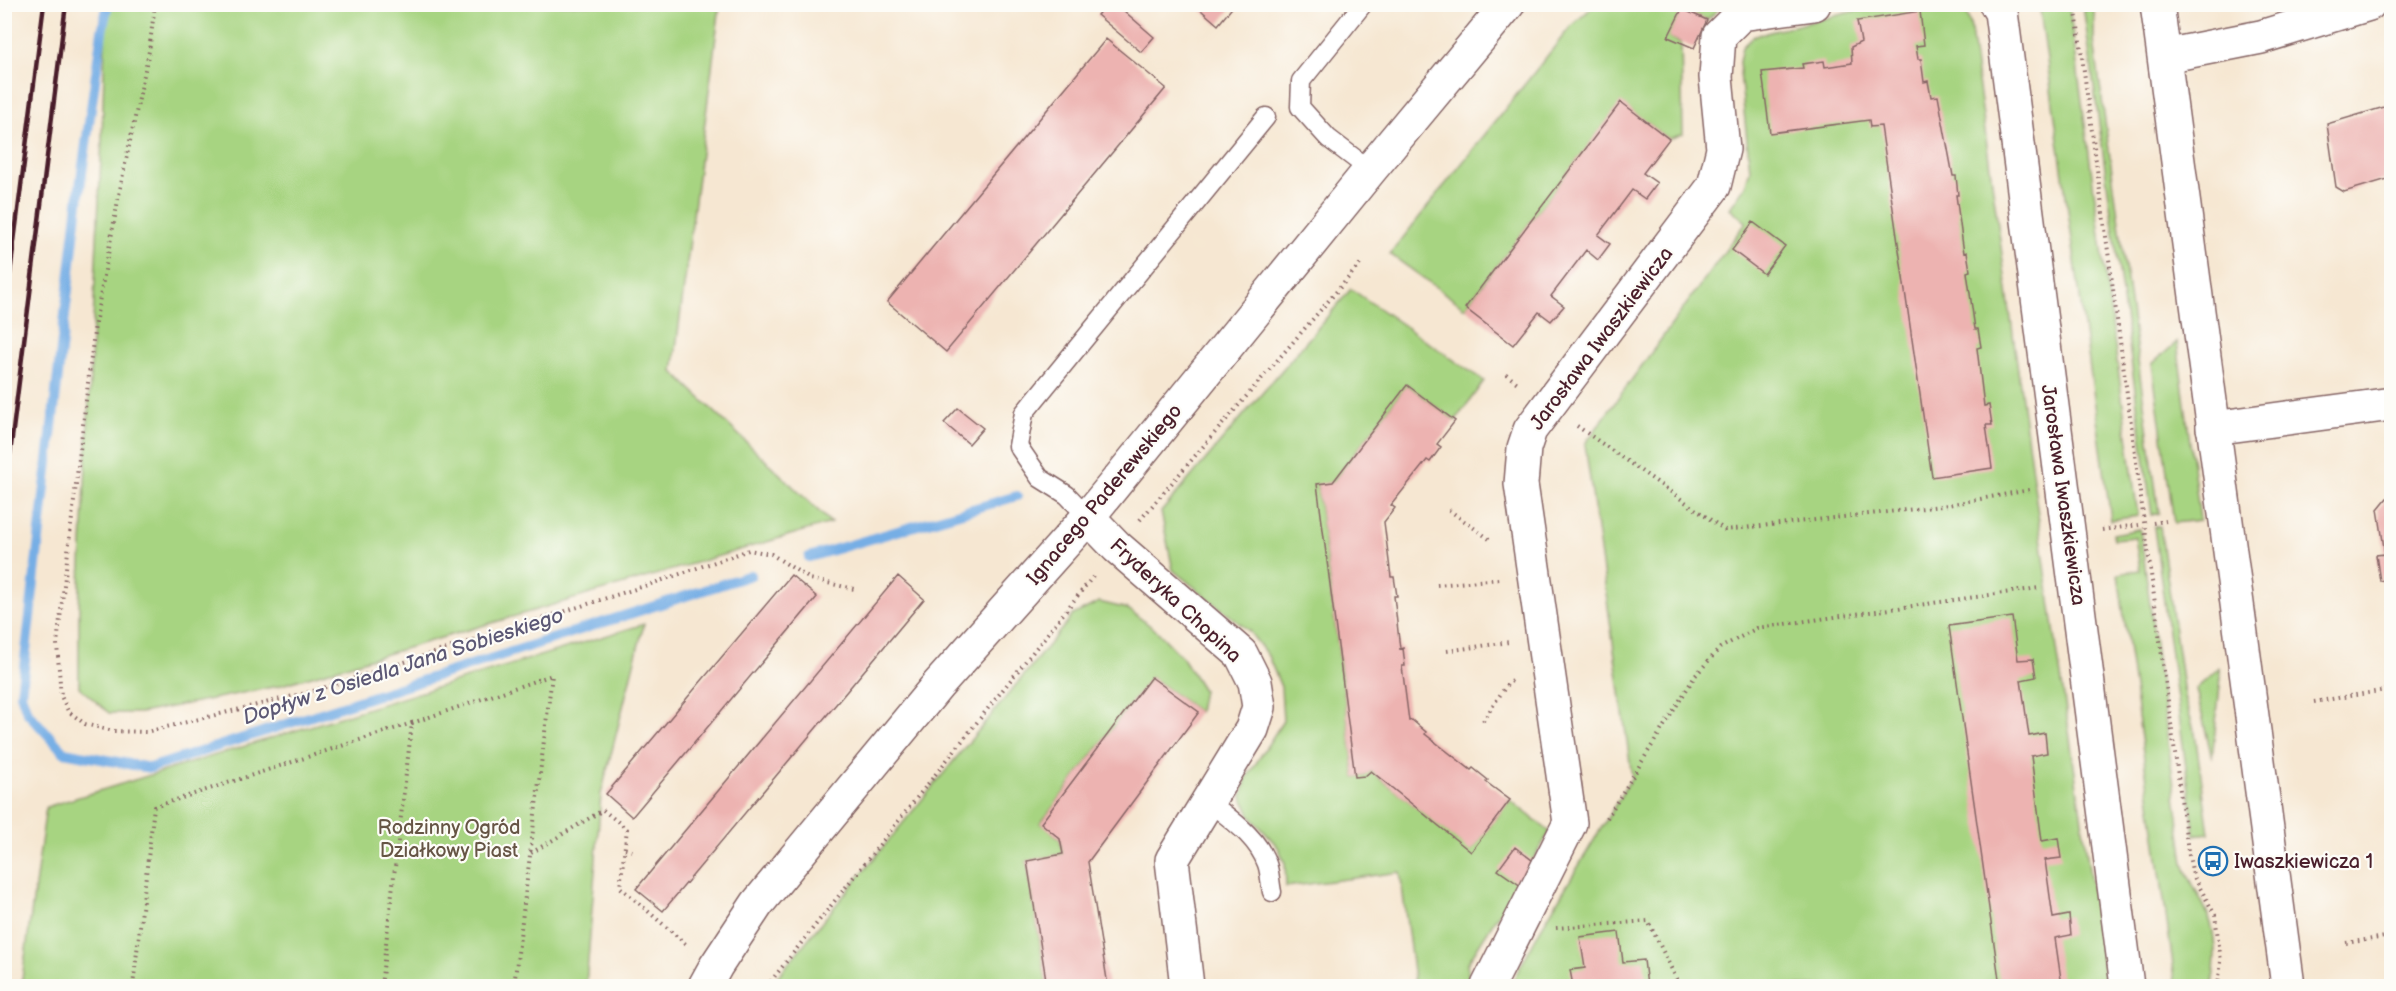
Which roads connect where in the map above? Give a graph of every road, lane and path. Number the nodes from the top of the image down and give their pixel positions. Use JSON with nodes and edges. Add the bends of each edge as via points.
{"nodes":[{"id":1,"x":155,"y":4,"type":"edge"},
{"id":2,"x":1364,"y":4,"type":"edge"},
{"id":3,"x":1508,"y":4,"type":"edge"},
{"id":4,"x":1814,"y":4,"type":"edge"},
{"id":5,"x":1996,"y":4,"type":"edge"},
{"id":6,"x":2075,"y":4,"type":"edge"},
{"id":7,"x":2157,"y":4,"type":"edge"},
{"id":8,"x":2369,"y":4,"type":"edge"},
{"id":9,"x":2165,"y":56,"type":"junction"},
{"id":10,"x":1266,"y":117,"type":"dead end"},
{"id":11,"x":1370,"y":170,"type":"junction"},
{"id":12,"x":1361,"y":263,"type":"dead end"},
{"id":13,"x":1506,"y":374,"type":"dead end"},
{"id":14,"x":2391,"y":404,"type":"edge"},
{"id":15,"x":1548,"y":407,"type":"junction"},
{"id":16,"x":2214,"y":428,"type":"junction"},
{"id":17,"x":2062,"y":484,"type":"junction"},
{"id":18,"x":1449,"y":510,"type":"dead end"},
{"id":19,"x":1088,"y":517,"type":"junction"},
{"id":20,"x":2166,"y":521,"type":"dead end"},
{"id":21,"x":2153,"y":523,"type":"dead end"},
{"id":22,"x":1118,"y":548,"type":"junction"},
{"id":23,"x":1533,"y":564,"type":"junction"},
{"id":24,"x":1093,"y":577,"type":"junction"},
{"id":25,"x":1102,"y":584,"type":"dead end"},
{"id":26,"x":1437,"y":585,"type":"dead end"},
{"id":27,"x":2048,"y":586,"type":"dead end"},
{"id":28,"x":854,"y":589,"type":"dead end"},
{"id":29,"x":1543,"y":637,"type":"junction"},
{"id":30,"x":1447,"y":651,"type":"dead end"},
{"id":31,"x":2391,"y":690,"type":"edge"},
{"id":32,"x":2314,"y":702,"type":"dead end"},
{"id":33,"x":412,"y":723,"type":"junction"},
{"id":34,"x":1208,"y":801,"type":"junction"},
{"id":35,"x":1601,"y":828,"type":"dead end"},
{"id":36,"x":625,"y":849,"type":"junction"},
{"id":37,"x":636,"y":852,"type":"dead end"},
{"id":38,"x":531,"y":854,"type":"junction"},
{"id":39,"x":1272,"y":892,"type":"dead end"},
{"id":40,"x":1552,"y":929,"type":"dead end"},
{"id":41,"x":2391,"y":936,"type":"edge"},
{"id":42,"x":2346,"y":943,"type":"dead end"},
{"id":43,"x":691,"y":949,"type":"dead end"},
{"id":44,"x":133,"y":987,"type":"edge"},
{"id":45,"x":381,"y":987,"type":"edge"},
{"id":46,"x":514,"y":987,"type":"edge"},
{"id":47,"x":705,"y":987,"type":"edge"},
{"id":48,"x":767,"y":987,"type":"edge"},
{"id":49,"x":1187,"y":987,"type":"edge"},
{"id":50,"x":1488,"y":987,"type":"edge"},
{"id":51,"x":1680,"y":987,"type":"edge"},
{"id":52,"x":2127,"y":987,"type":"edge"},
{"id":53,"x":2218,"y":987,"type":"edge"},
{"id":54,"x":2288,"y":987,"type":"edge"}],
"edges":[{"from":1,"to":28,"type":"path","via":[[92,346],[57,644],[61,696],[68,711],[85,723],[113,731],[146,732],[310,692],[654,584],[749,550],[771,554],[810,579]]},
{"from":2,"to":11,"type":"lane","via":[[1301,81],[1300,107],[1328,138]]},
{"from":3,"to":11,"type":"street","name":"Ignacego Paderewskiego"},
{"from":4,"to":15,"type":"street","name":"Jarosława Iwaszkiewicza","via":[[1742,14],[1719,36],[1716,77],[1723,150],[1714,186]]},
{"from":5,"to":17,"type":"street","name":"Jarosława Iwaszkiewicza","via":[[2001,12]]},
{"from":6,"to":53,"type":"path","via":[[2188,851],[2193,875],[2215,915],[2221,961]]},
{"from":7,"to":9,"type":"street"},
{"from":8,"to":9,"type":"street","via":[[2261,37]]},
{"from":9,"to":16,"type":"street"},
{"from":10,"to":19,"type":"lane","via":[[1024,413],[1018,446],[1040,478],[1067,495]]},
{"from":11,"to":19,"type":"street","name":"Ignacego Paderewskiego"},
{"from":12,"to":22,"type":"path"},
{"from":13,"to":15,"type":"path"},
{"from":14,"to":16,"type":"street"},
{"from":15,"to":17,"type":"path","via":[[1725,530],[1942,506]]},
{"from":15,"to":23,"type":"street","name":"Jarosława Iwaszkiewicza","via":[[1530,430],[1524,448],[1521,484]]},
{"from":16,"to":54,"type":"street"},
{"from":17,"to":52,"type":"street","name":"Jarosława Iwaszkiewicza"},
{"from":18,"to":23,"type":"path","via":[[1507,552]]},
{"from":19,"to":22,"type":"street","name":"Fryderyka Chopina"},
{"from":19,"to":47,"type":"street","name":"Ignacego Paderewskiego","via":[[938,685],[757,904]]},
{"from":20,"to":21,"type":"path"},
{"from":22,"to":24,"type":"path"},
{"from":22,"to":34,"type":"street","name":"Fryderyka Chopina","via":[[1241,654],[1255,682],[1259,707],[1252,729]]},
{"from":23,"to":26,"type":"path"},
{"from":23,"to":29,"type":"street","name":"Jarosława Iwaszkiewicza"},
{"from":24,"to":25,"type":"path"},
{"from":24,"to":48,"type":"path"},
{"from":27,"to":35,"type":"path","via":[[1757,628],[1729,643],[1695,676]]},
{"from":29,"to":30,"type":"path"},
{"from":29,"to":50,"type":"street","name":"Jarosława Iwaszkiewicza","via":[[1570,823]]},
{"from":31,"to":32,"type":"path"},
{"from":33,"to":38,"type":"path","via":[[552,675]]},
{"from":33,"to":44,"type":"path","via":[[154,807]]},
{"from":33,"to":45,"type":"path"},
{"from":34,"to":39,"type":"lane","via":[[1244,830],[1258,847],[1268,865]]},
{"from":34,"to":49,"type":"street","name":"Fryderyka Chopina","via":[[1172,861]]},
{"from":36,"to":37,"type":"path"},
{"from":36,"to":38,"type":"path","via":[[627,829],[603,810]]},
{"from":36,"to":43,"type":"path","via":[[620,887]]},
{"from":38,"to":46,"type":"path"},
{"from":40,"to":51,"type":"path","via":[[1648,921]]},
{"from":41,"to":42,"type":"path"}]}
